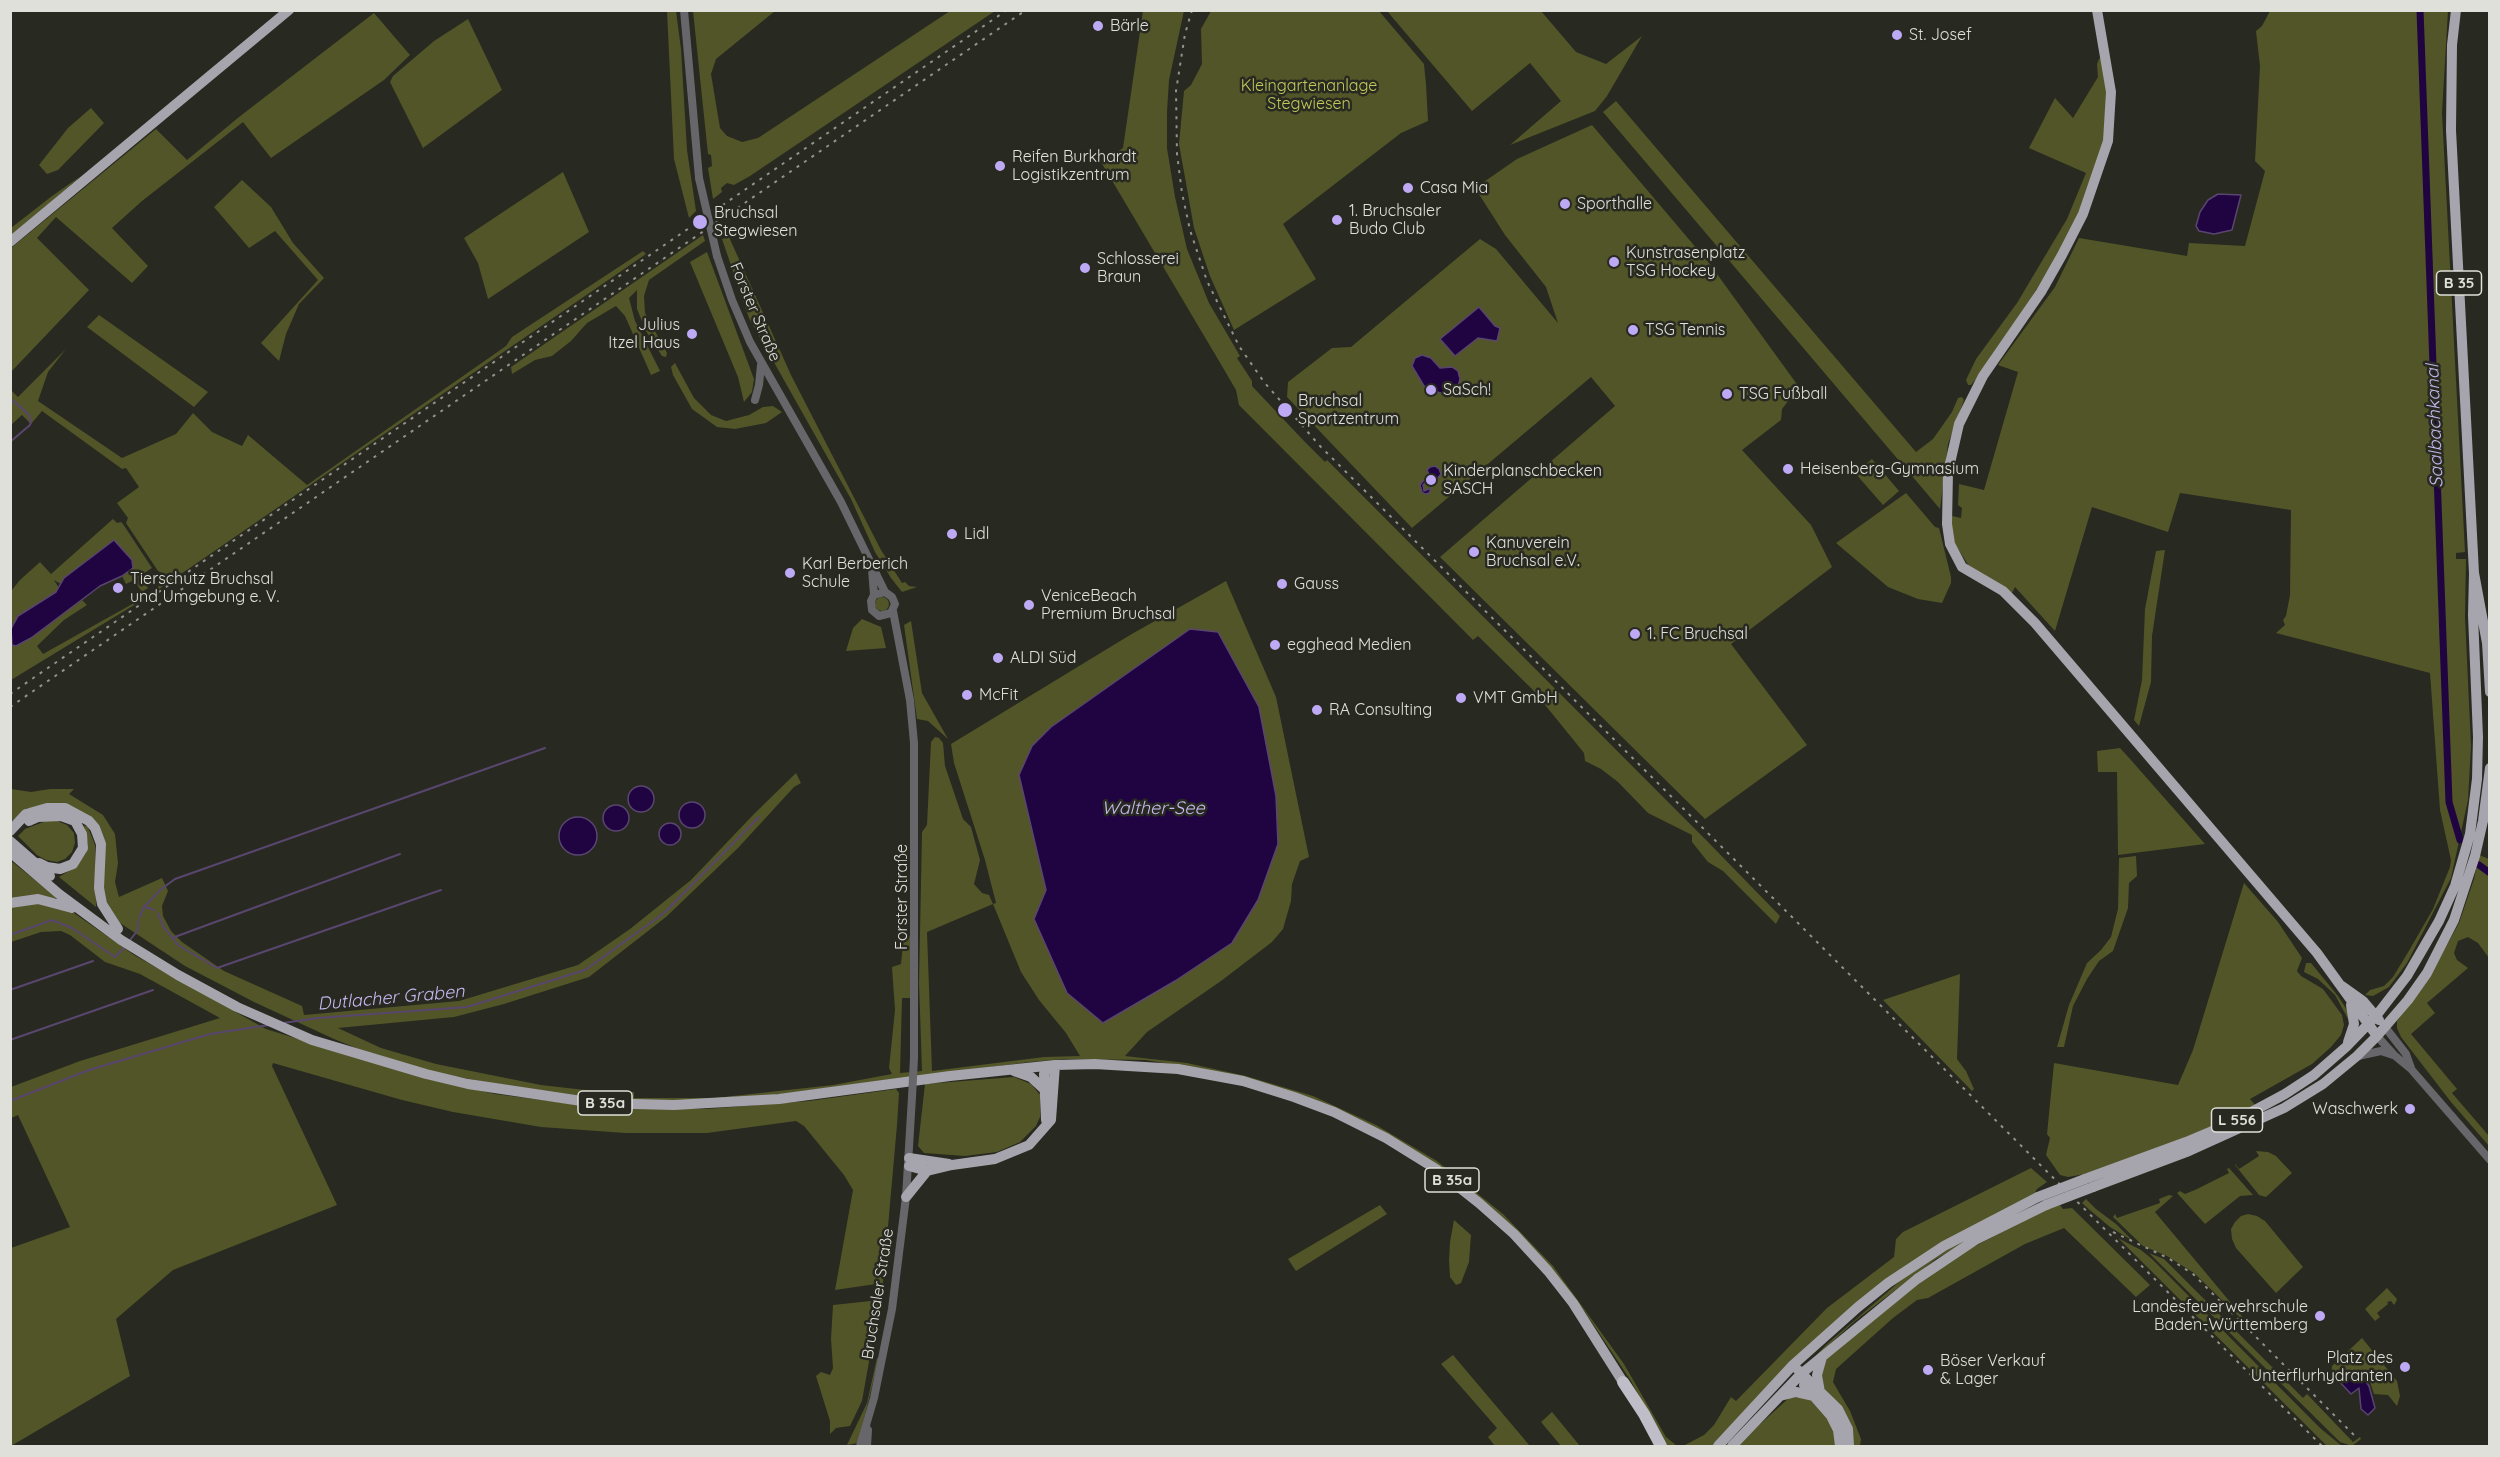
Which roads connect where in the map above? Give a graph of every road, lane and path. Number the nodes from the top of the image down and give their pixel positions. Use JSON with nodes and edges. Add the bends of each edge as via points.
{"nodes":[{"id":1,"x":289,"y":10,"type":"edge"},
{"id":2,"x":684,"y":10,"type":"edge"},
{"id":3,"x":2097,"y":10,"type":"edge"},
{"id":4,"x":2456,"y":10,"type":"edge"},
{"id":5,"x":10,"y":242,"type":"edge"},
{"id":6,"x":761,"y":363,"type":"junction"},
{"id":7,"x":755,"y":400,"type":"dead end"},
{"id":8,"x":871,"y":565,"type":"junction"},
{"id":9,"x":2474,"y":573,"type":"junction"},
{"id":10,"x":885,"y":592,"type":"junction"},
{"id":11,"x":874,"y":595,"type":"junction"},
{"id":12,"x":892,"y":611,"type":"junction"},
{"id":13,"x":882,"y":616,"type":"junction"},
{"id":14,"x":897,"y":637,"type":"junction"},
{"id":15,"x":2490,"y":692,"type":"edge"},
{"id":16,"x":2478,"y":737,"type":"joint"},
{"id":17,"x":2490,"y":768,"type":"edge"},
{"id":18,"x":10,"y":831,"type":"edge"},
{"id":19,"x":15,"y":848,"type":"edge"},
{"id":20,"x":10,"y":903,"type":"edge"},
{"id":21,"x":82,"y":912,"type":"junction"},
{"id":22,"x":122,"y":935,"type":"junction"},
{"id":23,"x":149,"y":954,"type":"junction"},
{"id":24,"x":2395,"y":992,"type":"junction"},
{"id":25,"x":2353,"y":998,"type":"junction"},
{"id":26,"x":2376,"y":1016,"type":"junction"},
{"id":27,"x":280,"y":1023,"type":"junction"},
{"id":28,"x":2368,"y":1025,"type":"junction"},
{"id":29,"x":2385,"y":1027,"type":"junction"},
{"id":30,"x":2377,"y":1036,"type":"junction"},
{"id":31,"x":2346,"y":1047,"type":"junction"},
{"id":32,"x":344,"y":1049,"type":"junction"},
{"id":33,"x":2394,"y":1055,"type":"junction"},
{"id":34,"x":2357,"y":1056,"type":"junction"},
{"id":35,"x":1051,"y":1066,"type":"junction"},
{"id":36,"x":1011,"y":1070,"type":"junction"},
{"id":37,"x":2411,"y":1070,"type":"junction"},
{"id":38,"x":1045,"y":1090,"type":"junction"},
{"id":39,"x":1044,"y":1129,"type":"junction"},
{"id":40,"x":2490,"y":1160,"type":"edge"},
{"id":41,"x":909,"y":1162,"type":"junction"},
{"id":42,"x":952,"y":1165,"type":"junction"},
{"id":43,"x":927,"y":1172,"type":"junction"},
{"id":44,"x":2089,"y":1183,"type":"junction"},
{"id":45,"x":906,"y":1197,"type":"junction"},
{"id":46,"x":2042,"y":1201,"type":"junction"},
{"id":47,"x":1823,"y":1354,"type":"junction"},
{"id":48,"x":1796,"y":1371,"type":"junction"},
{"id":49,"x":1623,"y":1382,"type":"junction"},
{"id":50,"x":1817,"y":1394,"type":"junction"},
{"id":51,"x":1780,"y":1396,"type":"junction"},
{"id":52,"x":868,"y":1426,"type":"junction"},
{"id":53,"x":860,"y":1446,"type":"edge"},
{"id":54,"x":867,"y":1446,"type":"edge"},
{"id":55,"x":1653,"y":1446,"type":"edge"},
{"id":56,"x":1660,"y":1446,"type":"edge"},
{"id":57,"x":1718,"y":1446,"type":"edge"},
{"id":58,"x":1732,"y":1446,"type":"edge"},
{"id":59,"x":1840,"y":1446,"type":"edge"},
{"id":60,"x":1849,"y":1446,"type":"edge"}],
"edges":[{"from":1,"to":5,"type":"main road"},
{"from":2,"to":6,"type":"street","name":"Forster Straße","bridge":true,"via":[[699,178],[717,256]]},
{"from":3,"to":25,"type":"main road","via":[[2111,92],[2110,129],[2102,163],[2083,214],[2052,275],[1983,376],[1963,413],[1948,472],[1947,524],[1953,552],[1962,567],[2003,591],[2035,623]]},
{"from":4,"to":9,"type":"main road","number":"B 35","via":[[2451,130]]},
{"from":6,"to":7,"type":"street"},
{"from":6,"to":8,"type":"street","name":"Forster Straße","via":[[846,512]]},
{"from":8,"to":10,"type":"street","name":"Forster Straße"},
{"from":8,"to":11,"type":"street","name":"Forster Straße"},
{"from":9,"to":15,"type":"main road","number":"B 35","via":[[2486,635]]},
{"from":9,"to":16,"type":"main road","number":"B 35"},
{"from":10,"to":11,"type":"street"},
{"from":10,"to":12,"type":"street","via":[[894,600]]},
{"from":11,"to":13,"type":"street","via":[[871,607]]},
{"from":12,"to":13,"type":"street"},
{"from":12,"to":14,"type":"street","name":"Forster Straße"},
{"from":13,"to":14,"type":"street","name":"Forster Straße"},
{"from":14,"to":41,"type":"street","name":"Forster Straße","bridge":true,"via":[[910,700],[915,754],[914,1058]]},
{"from":16,"to":24,"type":"main road","number":"L 556","via":[[2473,817],[2460,874],[2439,921]]},
{"from":17,"to":29,"type":"main road","number":"L 556","via":[[2475,856],[2454,920],[2427,973]]},
{"from":18,"to":19,"type":"main road","via":[[38,817],[60,816],[75,821],[82,834],[81,854],[73,864],[60,869],[47,867]]},
{"from":18,"to":22,"type":"main road","via":[[26,814],[56,807],[74,810],[89,820],[102,853],[100,896],[106,913]]},
{"from":19,"to":21,"type":"main road","number":"B 35a"},
{"from":19,"to":22,"type":"main road","number":"B 35a"},
{"from":20,"to":21,"type":"main road","via":[[27,899],[50,901]]},
{"from":21,"to":22,"type":"main road","number":"B 35a"},
{"from":22,"to":23,"type":"main road","number":"B 35a"},
{"from":23,"to":27,"type":"main road","number":"B 35a"},
{"from":23,"to":27,"type":"main road","number":"B 35a","via":[[208,993]]},
{"from":24,"to":25,"type":"main road","via":[[2378,1000]]},
{"from":24,"to":26,"type":"main road","number":"L 556"},
{"from":25,"to":26,"type":"main road"},
{"from":25,"to":28,"type":"main road"},
{"from":25,"to":31,"type":"main road","via":[[2354,1024]]},
{"from":26,"to":28,"type":"main road","number":"L 556"},
{"from":26,"to":29,"type":"main road"},
{"from":27,"to":32,"type":"main road","number":"B 35a"},
{"from":27,"to":32,"type":"main road","number":"B 35a","via":[[320,1043]]},
{"from":28,"to":30,"type":"main road"},
{"from":28,"to":31,"type":"main road","number":"L 556"},
{"from":29,"to":30,"type":"main road","number":"L 556"},
{"from":29,"to":37,"type":"street","via":[[2406,1054]]},
{"from":30,"to":33,"type":"street"},
{"from":30,"to":34,"type":"main road","number":"L 556"},
{"from":31,"to":44,"type":"main road","number":"L 556","via":[[2304,1082],[2231,1123]]},
{"from":32,"to":36,"type":"main road","number":"B 35a","via":[[468,1084],[595,1103],[744,1102]]},
{"from":33,"to":34,"type":"street","via":[[2381,1052]]},
{"from":33,"to":37,"type":"street"},
{"from":34,"to":44,"type":"main road","number":"L 556","via":[[2323,1084],[2254,1123],[2189,1151]]},
{"from":35,"to":36,"type":"main road","number":"B 35a"},
{"from":35,"to":38,"type":"main road"},
{"from":35,"to":39,"type":"main road","via":[[1053,1111]]},
{"from":35,"to":49,"type":"main road","number":"B 35a","via":[[1132,1065],[1220,1076],[1294,1096],[1386,1138],[1455,1183],[1520,1240],[1573,1303]]},
{"from":36,"to":38,"type":"main road","via":[[1031,1077]]},
{"from":37,"to":40,"type":"street"},
{"from":38,"to":39,"type":"main road"},
{"from":39,"to":42,"type":"main road","via":[[1034,1141],[1010,1155]]},
{"from":41,"to":42,"type":"main road"},
{"from":41,"to":43,"type":"main road"},
{"from":41,"to":45,"type":"street","name":"Bruchsaler Straße"},
{"from":42,"to":43,"type":"main road"},
{"from":43,"to":45,"type":"main road"},
{"from":44,"to":46,"type":"main road","number":"L 556","bridge":true},
{"from":45,"to":52,"type":"street","name":"Bruchsaler Straße","via":[[892,1309]]},
{"from":46,"to":47,"type":"main road","number":"L 556","via":[[1929,1269]]},
{"from":46,"to":48,"type":"main road","number":"L 556","via":[[1962,1236],[1888,1283],[1850,1313]]},
{"from":47,"to":48,"type":"main road","number":"L 556"},
{"from":47,"to":50,"type":"main road"},
{"from":48,"to":50,"type":"main road"},
{"from":48,"to":51,"type":"main road","number":"L 556"},
{"from":48,"to":57,"type":"main road","number":"L 556"},
{"from":49,"to":55,"type":"highway","number":"B 35a"},
{"from":49,"to":56,"type":"highway","number":"B 35a"},
{"from":50,"to":51,"type":"main road","via":[[1796,1392]]},
{"from":50,"to":59,"type":"main road","via":[[1836,1426]]},
{"from":50,"to":60,"type":"main road","via":[[1838,1409],[1848,1429]]},
{"from":51,"to":58,"type":"main road","number":"L 556"},
{"from":52,"to":53,"type":"street","name":"Bruchsaler Straße"},
{"from":52,"to":54,"type":"street","name":"Bruchsaler Straße"}]}
